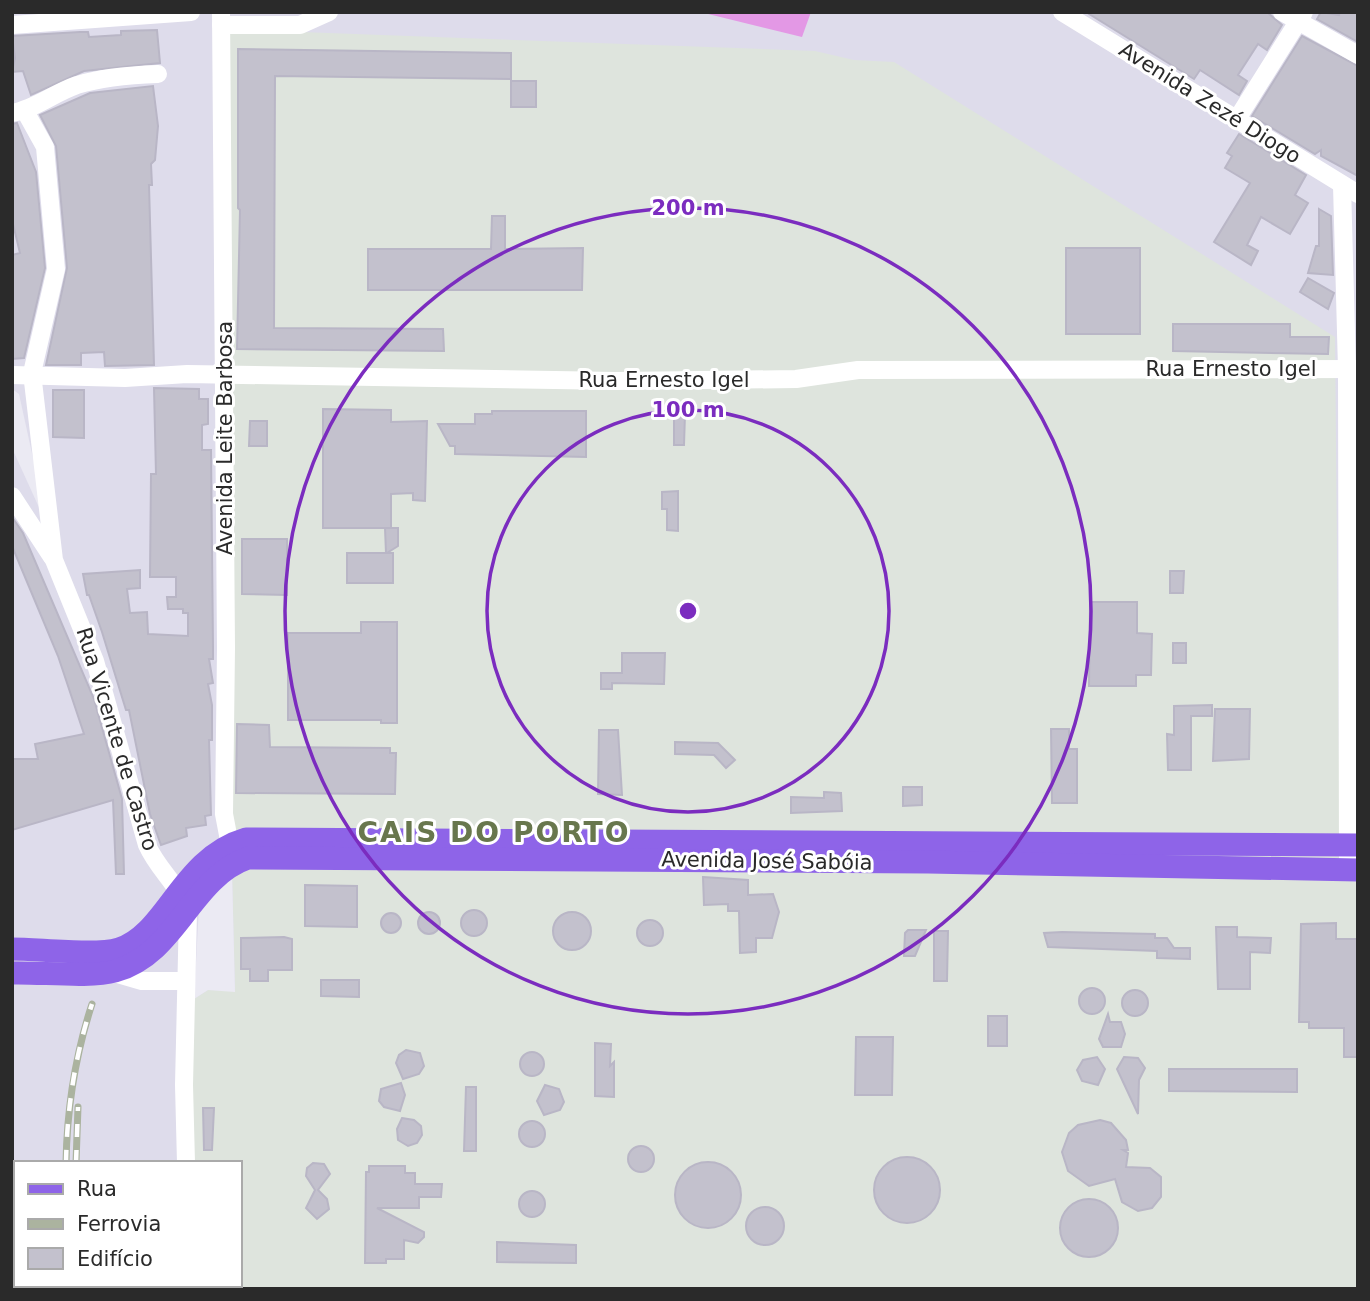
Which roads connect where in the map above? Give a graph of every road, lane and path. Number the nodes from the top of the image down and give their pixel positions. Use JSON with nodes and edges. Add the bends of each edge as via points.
{"nodes":[{"id":1,"x":191,"y":12,"type":"edge"},
{"id":2,"x":329,"y":12,"type":"edge"},
{"id":3,"x":1062,"y":12,"type":"edge"},
{"id":4,"x":1295,"y":15,"type":"edge"},
{"id":5,"x":221,"y":19,"type":"edge"},
{"id":6,"x":12,"y":25,"type":"edge"},
{"id":7,"x":1358,"y":55,"type":"edge"},
{"id":8,"x":158,"y":74,"type":"dead end"},
{"id":9,"x":19,"y":112,"type":"edge"},
{"id":10,"x":1237,"y":119,"type":"junction"},
{"id":11,"x":1350,"y":190,"type":"edge"},
{"id":12,"x":1352,"y":369,"type":"edge"},
{"id":13,"x":12,"y":375,"type":"edge"},
{"id":14,"x":223,"y":375,"type":"junction"},
{"id":15,"x":33,"y":377,"type":"junction"},
{"id":16,"x":12,"y":496,"type":"edge"},
{"id":17,"x":54,"y":560,"type":"junction"},
{"id":18,"x":1352,"y":845,"type":"edge"},
{"id":19,"x":231,"y":853,"type":"junction"},
{"id":20,"x":1353,"y":870,"type":"edge"},
{"id":21,"x":178,"y":889,"type":"junction"},
{"id":22,"x":188,"y":912,"type":"junction"},
{"id":23,"x":12,"y":949,"type":"edge"},
{"id":24,"x":111,"y":972,"type":"junction"},
{"id":25,"x":12,"y":973,"type":"edge"},
{"id":26,"x":186,"y":981,"type":"junction"},
{"id":27,"x":186,"y":1161,"type":"edge"}],
"edges":[{"from":1,"to":6,"type":"street"},
{"from":2,"to":5,"type":"street","via":[[300,24]]},
{"from":3,"to":10,"type":"street","name":"Avenida Zezé Diogo"},
{"from":4,"to":7,"type":"street"},
{"from":4,"to":10,"type":"street"},
{"from":5,"to":14,"type":"street","name":"Avenida Leite Barbosa"},
{"from":8,"to":9,"type":"street","via":[[78,85]]},
{"from":9,"to":15,"type":"street","name":"Rua Vicente de Castro","via":[[45,147],[56,269]]},
{"from":10,"to":11,"type":"street","name":"Avenida Zezé Diogo"},
{"from":11,"to":12,"type":"street"},
{"from":12,"to":14,"type":"street","name":"Rua Ernesto Igel","via":[[858,370],[796,379],[616,381]]},
{"from":12,"to":18,"type":"street"},
{"from":13,"to":15,"type":"street","name":"Rua Ernesto Igel"},
{"from":14,"to":15,"type":"street","name":"Rua Ernesto Igel"},
{"from":14,"to":19,"type":"street","name":"Avenida Leite Barbosa","via":[[223,814]]},
{"from":15,"to":17,"type":"street","name":"Rua Vicente de Castro"},
{"from":16,"to":17,"type":"street","name":"Rua Vicente de Castro"},
{"from":17,"to":21,"type":"street","name":"Rua Vicente de Castro","via":[[95,661],[147,845]]},
{"from":18,"to":19,"type":"main road","name":"Avenida José Sabóia","via":[[288,837],[246,839]]},
{"from":18,"to":20,"type":"street"},
{"from":19,"to":20,"type":"main road","name":"Avenida José Sabóia","via":[[248,858]]},
{"from":19,"to":21,"type":"main road","name":"Avenida José Sabóia","via":[[193,872]]},
{"from":19,"to":22,"type":"main road"},
{"from":21,"to":22,"type":"street","name":"Rua Vicente de Castro"},
{"from":21,"to":23,"type":"main road","name":"Avenida José Sabóia","via":[[146,934],[121,948]]},
{"from":22,"to":24,"type":"main road","via":[[160,946],[142,960]]},
{"from":22,"to":26,"type":"street"},
{"from":24,"to":25,"type":"main road"},
{"from":24,"to":26,"type":"street","via":[[142,981]]},
{"from":26,"to":27,"type":"street"}]}
